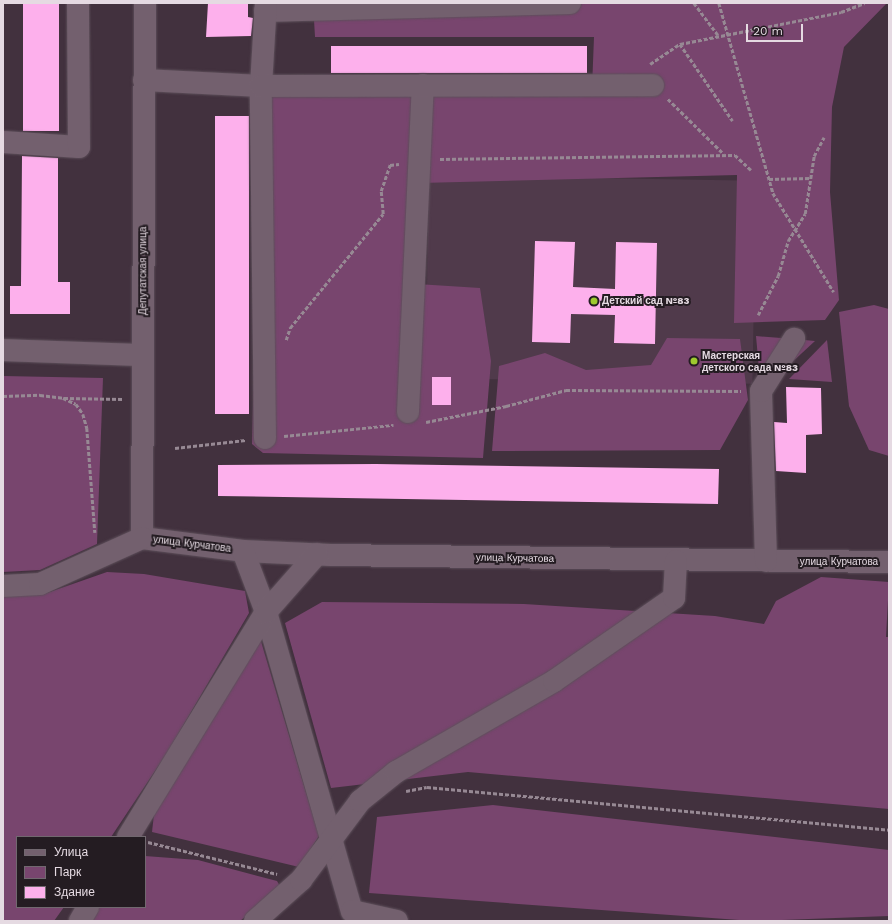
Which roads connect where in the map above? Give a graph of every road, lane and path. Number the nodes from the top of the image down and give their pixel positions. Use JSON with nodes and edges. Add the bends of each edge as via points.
{"nodes":[{"id":1,"x":78,"y":3,"type":"edge"},
{"id":2,"x":145,"y":3,"type":"edge"},
{"id":3,"x":570,"y":3,"type":"edge"},
{"id":4,"x":694,"y":3,"type":"edge"},
{"id":5,"x":719,"y":3,"type":"edge"},
{"id":6,"x":864,"y":3,"type":"edge"},
{"id":7,"x":265,"y":7,"type":"edge"},
{"id":8,"x":727,"y":33,"type":"junction"},
{"id":9,"x":718,"y":35,"type":"junction"},
{"id":10,"x":680,"y":44,"type":"junction"},
{"id":11,"x":144,"y":80,"type":"junction"},
{"id":12,"x":423,"y":85,"type":"junction"},
{"id":13,"x":654,"y":85,"type":"junction"},
{"id":14,"x":261,"y":86,"type":"junction"},
{"id":15,"x":733,"y":122,"type":"dead end"},
{"id":16,"x":824,"y":137,"type":"dead end"},
{"id":17,"x":3,"y":142,"type":"edge"},
{"id":18,"x":724,"y":155,"type":"junction"},
{"id":19,"x":435,"y":160,"type":"dead end"},
{"id":20,"x":405,"y":163,"type":"dead end"},
{"id":21,"x":751,"y":170,"type":"dead end"},
{"id":22,"x":811,"y":178,"type":"junction"},
{"id":23,"x":769,"y":180,"type":"junction"},
{"id":24,"x":796,"y":228,"type":"junction"},
{"id":25,"x":834,"y":292,"type":"dead end"},
{"id":26,"x":758,"y":315,"type":"dead end"},
{"id":27,"x":794,"y":339,"type":"dead end"},
{"id":28,"x":286,"y":340,"type":"dead end"},
{"id":29,"x":3,"y":350,"type":"edge"},
{"id":30,"x":142,"y":355,"type":"junction"},
{"id":31,"x":761,"y":391,"type":"junction"},
{"id":32,"x":3,"y":396,"type":"edge"},
{"id":33,"x":63,"y":398,"type":"junction"},
{"id":34,"x":142,"y":400,"type":"junction"},
{"id":35,"x":410,"y":420,"type":"junction"},
{"id":36,"x":265,"y":438,"type":"junction"},
{"id":37,"x":175,"y":448,"type":"dead end"},
{"id":38,"x":94,"y":534,"type":"dead end"},
{"id":39,"x":142,"y":538,"type":"junction"},
{"id":40,"x":243,"y":551,"type":"junction"},
{"id":41,"x":317,"y":554,"type":"junction"},
{"id":42,"x":676,"y":561,"type":"junction"},
{"id":43,"x":766,"y":561,"type":"junction"},
{"id":44,"x":889,"y":562,"type":"edge"},
{"id":45,"x":3,"y":586,"type":"edge"},
{"id":46,"x":266,"y":612,"type":"junction"},
{"id":47,"x":397,"y":793,"type":"dead end"},
{"id":48,"x":889,"y":830,"type":"edge"},
{"id":49,"x":129,"y":836,"type":"edge"},
{"id":50,"x":331,"y":839,"type":"junction"},
{"id":51,"x":146,"y":841,"type":"edge"},
{"id":52,"x":301,"y":880,"type":"junction"},
{"id":53,"x":87,"y":908,"type":"edge"},
{"id":54,"x":80,"y":921,"type":"edge"},
{"id":55,"x":255,"y":921,"type":"edge"},
{"id":56,"x":397,"y":921,"type":"edge"}],
"edges":[{"from":1,"to":17,"type":"street","via":[[79,147]]},
{"from":2,"to":11,"type":"street","name":"Депутатская улица"},
{"from":3,"to":7,"type":"street"},
{"from":4,"to":9,"type":"path"},
{"from":5,"to":8,"type":"path"},
{"from":6,"to":8,"type":"path","via":[[841,12]]},
{"from":7,"to":14,"type":"street"},
{"from":8,"to":9,"type":"path"},
{"from":8,"to":23,"type":"path"},
{"from":9,"to":10,"type":"path"},
{"from":10,"to":13,"type":"path","via":[[639,70]]},
{"from":10,"to":15,"type":"path"},
{"from":11,"to":14,"type":"street"},
{"from":11,"to":30,"type":"street","name":"Депутатская улица"},
{"from":12,"to":13,"type":"street"},
{"from":12,"to":14,"type":"street"},
{"from":12,"to":35,"type":"street"},
{"from":13,"to":18,"type":"path"},
{"from":14,"to":36,"type":"street"},
{"from":16,"to":22,"type":"path","via":[[814,156]]},
{"from":18,"to":19,"type":"path"},
{"from":18,"to":21,"type":"path","via":[[735,155]]},
{"from":20,"to":28,"type":"path","via":[[390,165],[381,191],[383,214],[300,316]]},
{"from":22,"to":23,"type":"path"},
{"from":22,"to":24,"type":"path","via":[[804,214]]},
{"from":23,"to":24,"type":"path","via":[[773,193]]},
{"from":24,"to":25,"type":"path"},
{"from":24,"to":26,"type":"path","via":[[788,241],[778,276]]},
{"from":27,"to":31,"type":"street"},
{"from":29,"to":30,"type":"street"},
{"from":30,"to":34,"type":"street","name":"Депутатская улица"},
{"from":31,"to":35,"type":"path","via":[[566,390],[506,406]]},
{"from":31,"to":43,"type":"street"},
{"from":32,"to":33,"type":"path","via":[[40,395]]},
{"from":33,"to":34,"type":"path"},
{"from":33,"to":38,"type":"path","via":[[76,404],[87,428]]},
{"from":34,"to":39,"type":"street","name":"Депутатская улица"},
{"from":35,"to":36,"type":"path"},
{"from":36,"to":37,"type":"path"},
{"from":39,"to":40,"type":"street","name":"улица Курчатова"},
{"from":39,"to":45,"type":"street","via":[[40,584]]},
{"from":40,"to":41,"type":"street","name":"улица Курчатова"},
{"from":40,"to":46,"type":"street"},
{"from":41,"to":42,"type":"street","name":"улица Курчатова"},
{"from":41,"to":46,"type":"street"},
{"from":42,"to":43,"type":"street","name":"улица Курчатова"},
{"from":42,"to":50,"type":"street","via":[[674,598],[554,681],[396,772],[360,801]]},
{"from":43,"to":44,"type":"street","name":"улица Курчатова"},
{"from":46,"to":49,"type":"street"},
{"from":46,"to":50,"type":"street"},
{"from":47,"to":48,"type":"path","via":[[427,787]]},
{"from":50,"to":52,"type":"street"},
{"from":50,"to":56,"type":"street","via":[[352,911]]},
{"from":51,"to":52,"type":"path"},
{"from":52,"to":55,"type":"street"},
{"from":53,"to":54,"type":"street"}]}
